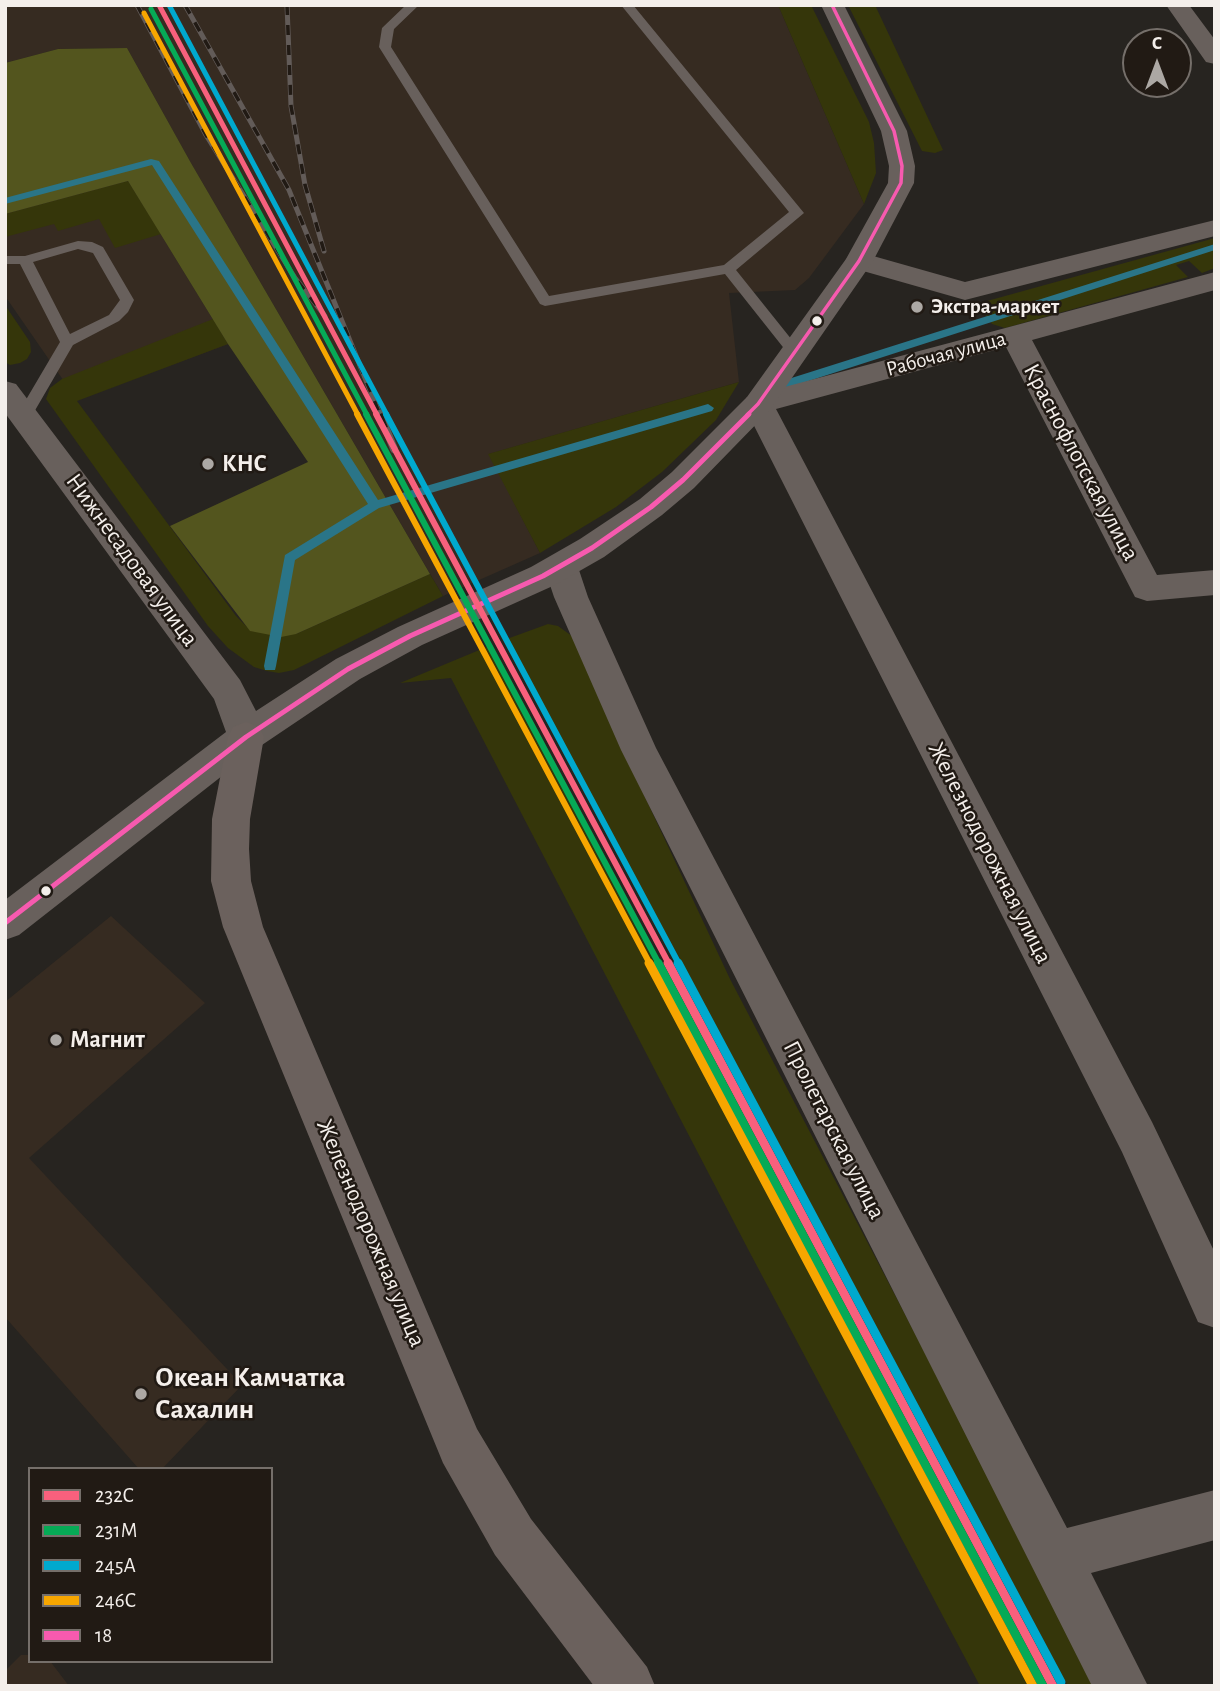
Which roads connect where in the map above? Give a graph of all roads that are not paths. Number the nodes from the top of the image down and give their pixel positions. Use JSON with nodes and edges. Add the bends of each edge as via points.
{"nodes":[{"id":1,"x":413,"y":5,"type":"edge"},
{"id":2,"x":627,"y":5,"type":"edge"},
{"id":3,"x":832,"y":5,"type":"edge"},
{"id":4,"x":1177,"y":5,"type":"edge"},
{"id":5,"x":1215,"y":57,"type":"edge"},
{"id":6,"x":1215,"y":228,"type":"edge"},
{"id":7,"x":5,"y":260,"type":"edge"},
{"id":8,"x":25,"y":260,"type":"junction"},
{"id":9,"x":859,"y":261,"type":"junction"},
{"id":10,"x":728,"y":269,"type":"junction"},
{"id":11,"x":1215,"y":281,"type":"edge"},
{"id":12,"x":1015,"y":336,"type":"junction"},
{"id":13,"x":67,"y":342,"type":"junction"},
{"id":14,"x":795,"y":353,"type":"junction"},
{"id":15,"x":15,"y":403,"type":"edge"},
{"id":16,"x":758,"y":404,"type":"junction"},
{"id":17,"x":562,"y":567,"type":"junction"},
{"id":18,"x":1215,"y":582,"type":"edge"},
{"id":19,"x":246,"y":737,"type":"junction"},
{"id":20,"x":5,"y":923,"type":"edge"},
{"id":21,"x":1215,"y":1305,"type":"edge"},
{"id":22,"x":1215,"y":1515,"type":"edge"},
{"id":23,"x":1054,"y":1556,"type":"junction"},
{"id":24,"x":628,"y":1686,"type":"edge"},
{"id":25,"x":1121,"y":1686,"type":"edge"}],
"edges":[{"from":1,"to":10,"type":"lane","via":[[388,28],[385,47],[545,301]]},
{"from":2,"to":10,"type":"lane","via":[[797,213]]},
{"from":3,"to":9,"type":"street","via":[[894,131],[902,166],[897,193]]},
{"from":4,"to":5,"type":"street"},
{"from":6,"to":9,"type":"street","via":[[965,290]]},
{"from":7,"to":8,"type":"lane"},
{"from":8,"to":13,"type":"lane"},
{"from":8,"to":13,"type":"lane","via":[[78,245],[92,246],[127,300],[114,318]]},
{"from":9,"to":14,"type":"street"},
{"from":10,"to":14,"type":"lane"},
{"from":11,"to":12,"type":"street","name":"Рабочая улица"},
{"from":12,"to":16,"type":"street","name":"Рабочая улица"},
{"from":12,"to":18,"type":"street","name":"Краснофлотская улица","via":[[1147,589]]},
{"from":13,"to":15,"type":"lane"},
{"from":14,"to":16,"type":"street"},
{"from":15,"to":19,"type":"street","name":"Нижнесадовая улица","via":[[228,690]]},
{"from":16,"to":17,"type":"street","via":[[651,507]]},
{"from":16,"to":21,"type":"street","name":"Железнодорожная улица","via":[[1137,1137]]},
{"from":17,"to":19,"type":"street","via":[[376,653]]},
{"from":17,"to":23,"type":"street","name":"Пролетарская улица","via":[[639,750]]},
{"from":19,"to":20,"type":"street"},
{"from":19,"to":24,"type":"main road","name":"Железнодорожная улица","via":[[230,849],[230,881],[243,927],[460,1446],[513,1537]]},
{"from":22,"to":23,"type":"street"},
{"from":23,"to":25,"type":"street","name":"Пролетарская улица"}]}
